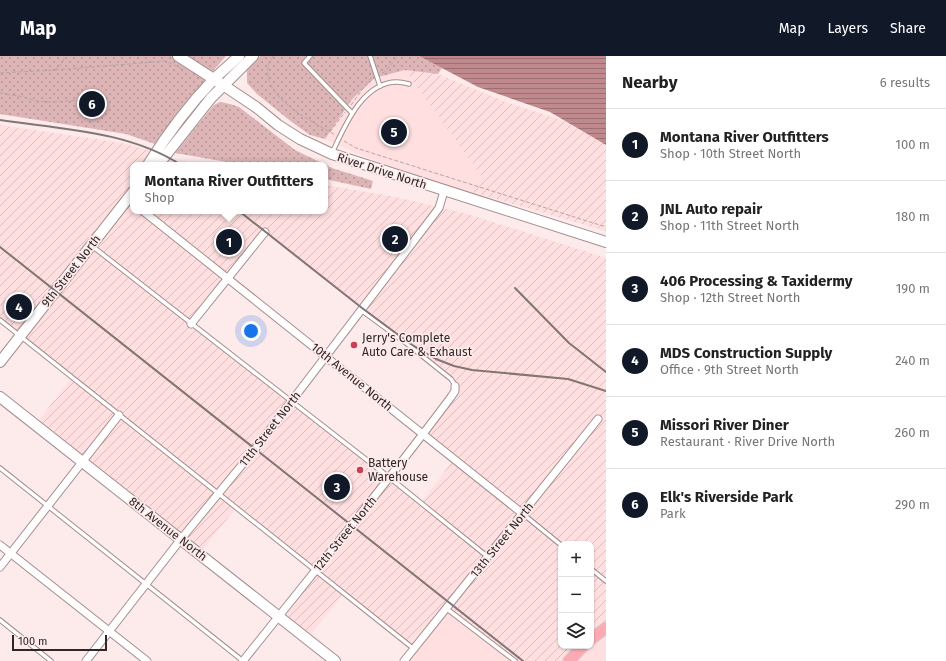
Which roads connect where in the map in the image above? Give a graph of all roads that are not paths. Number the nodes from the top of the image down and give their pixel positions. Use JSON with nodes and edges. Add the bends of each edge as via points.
{"nodes":[{"id":1,"x":178,"y":56,"type":"edge"},
{"id":2,"x":240,"y":56,"type":"edge"},
{"id":3,"x":253,"y":56,"type":"edge"},
{"id":4,"x":310,"y":56,"type":"edge"},
{"id":5,"x":370,"y":56,"type":"edge"},
{"id":6,"x":214,"y":79,"type":"junction"},
{"id":7,"x":409,"y":84,"type":"dead end"},
{"id":8,"x":223,"y":85,"type":"junction"},
{"id":9,"x":380,"y":86,"type":"junction"},
{"id":10,"x":352,"y":113,"type":"junction"},
{"id":11,"x":332,"y":154,"type":"junction"},
{"id":12,"x":150,"y":162,"type":"edge"},
{"id":13,"x":160,"y":162,"type":"edge"},
{"id":14,"x":444,"y":191,"type":"junction"},
{"id":15,"x":130,"y":199,"type":"edge"},
{"id":16,"x":147,"y":214,"type":"edge"},
{"id":17,"x":265,"y":232,"type":"dead end"},
{"id":18,"x":606,"y":242,"type":"edge"},
{"id":19,"x":91,"y":245,"type":"junction"},
{"id":20,"x":227,"y":278,"type":"junction"},
{"id":21,"x":361,"y":310,"type":"junction"},
{"id":22,"x":0,"y":320,"type":"edge"},
{"id":23,"x":192,"y":324,"type":"junction"},
{"id":24,"x":21,"y":336,"type":"junction"},
{"id":25,"x":326,"y":357,"type":"junction"},
{"id":26,"x":0,"y":362,"type":"edge"},
{"id":27,"x":456,"y":386,"type":"joint"},
{"id":28,"x":0,"y":397,"type":"edge"},
{"id":29,"x":291,"y":402,"type":"junction"},
{"id":30,"x":120,"y":414,"type":"junction"},
{"id":31,"x":598,"y":419,"type":"dead end"},
{"id":32,"x":423,"y":434,"type":"junction"},
{"id":33,"x":82,"y":462,"type":"junction"},
{"id":34,"x":0,"y":468,"type":"edge"},
{"id":35,"x":390,"y":478,"type":"junction"},
{"id":36,"x":218,"y":494,"type":"junction"},
{"id":37,"x":48,"y":506,"type":"junction"},
{"id":38,"x":523,"y":514,"type":"junction"},
{"id":39,"x":181,"y":539,"type":"junction"},
{"id":40,"x":558,"y":543,"type":"edge"},
{"id":41,"x":0,"y":545,"type":"edge"},
{"id":42,"x":11,"y":554,"type":"junction"},
{"id":43,"x":488,"y":557,"type":"junction"},
{"id":44,"x":0,"y":567,"type":"edge"},
{"id":45,"x":315,"y":571,"type":"junction"},
{"id":46,"x":594,"y":572,"type":"edge"},
{"id":47,"x":606,"y":582,"type":"edge"},
{"id":48,"x":146,"y":584,"type":"junction"},
{"id":49,"x":447,"y":609,"type":"junction"},
{"id":50,"x":278,"y":617,"type":"junction"},
{"id":51,"x":0,"y":620,"type":"edge"},
{"id":52,"x":606,"y":628,"type":"edge"},
{"id":53,"x":109,"y":631,"type":"junction"},
{"id":54,"x":594,"y":637,"type":"edge"},
{"id":55,"x":414,"y":649,"type":"junction"},
{"id":56,"x":581,"y":649,"type":"edge"},
{"id":57,"x":51,"y":661,"type":"edge"},
{"id":58,"x":86,"y":661,"type":"edge"},
{"id":59,"x":147,"y":661,"type":"edge"},
{"id":60,"x":243,"y":661,"type":"edge"},
{"id":61,"x":335,"y":661,"type":"edge"},
{"id":62,"x":404,"y":661,"type":"edge"},
{"id":63,"x":515,"y":661,"type":"edge"},
{"id":64,"x":569,"y":661,"type":"edge"}],
"edges":[{"from":1,"to":6,"type":"main road","name":"River Drive North"},
{"from":2,"to":6,"type":"main road"},
{"from":3,"to":8,"type":"main road"},
{"from":4,"to":10,"type":"lane","via":[[304,63]]},
{"from":5,"to":9,"type":"lane"},
{"from":6,"to":8,"type":"main road","name":"River Drive North"},
{"from":6,"to":12,"type":"main road","via":[[193,102]]},
{"from":7,"to":9,"type":"lane","via":[[396,82]]},
{"from":8,"to":11,"type":"main road","name":"River Drive North","via":[[300,139]]},
{"from":8,"to":13,"type":"main road"},
{"from":9,"to":10,"type":"lane"},
{"from":10,"to":11,"type":"lane"},
{"from":11,"to":14,"type":"main road","name":"River Drive North"},
{"from":14,"to":18,"type":"main road","name":"River Drive North"},
{"from":14,"to":21,"type":"street","name":"11th Street North","via":[[439,208]]},
{"from":15,"to":19,"type":"main road","name":"9th Street North"},
{"from":16,"to":20,"type":"street","name":"10th Avenue North"},
{"from":17,"to":20,"type":"street"},
{"from":19,"to":23,"type":"lane"},
{"from":19,"to":24,"type":"main road","name":"9th Street North"},
{"from":20,"to":23,"type":"street"},
{"from":20,"to":25,"type":"street","name":"10th Avenue North"},
{"from":21,"to":25,"type":"street","name":"11th Street North"},
{"from":21,"to":27,"type":"lane","via":[[406,343],[451,379]]},
{"from":22,"to":24,"type":"lane"},
{"from":23,"to":29,"type":"lane"},
{"from":24,"to":26,"type":"main road","name":"9th Street North"},
{"from":24,"to":30,"type":"lane"},
{"from":25,"to":29,"type":"street","name":"11th Street North"},
{"from":25,"to":32,"type":"street","name":"10th Avenue North"},
{"from":27,"to":32,"type":"street","name":"12th Street North","via":[[451,397]]},
{"from":28,"to":33,"type":"main road","name":"8th Avenue North"},
{"from":29,"to":35,"type":"lane"},
{"from":29,"to":36,"type":"street","name":"11th Street North"},
{"from":30,"to":33,"type":"street"},
{"from":30,"to":36,"type":"lane"},
{"from":31,"to":38,"type":"street","name":"13th Street North"},
{"from":32,"to":35,"type":"street","name":"12th Street North"},
{"from":32,"to":38,"type":"street","name":"10th Avenue North"},
{"from":33,"to":37,"type":"street"},
{"from":33,"to":39,"type":"main road","name":"8th Avenue North"},
{"from":34,"to":37,"type":"lane"},
{"from":35,"to":43,"type":"lane"},
{"from":35,"to":45,"type":"street","name":"12th Street North"},
{"from":36,"to":39,"type":"street","name":"11th Street North"},
{"from":36,"to":45,"type":"lane"},
{"from":37,"to":42,"type":"street"},
{"from":37,"to":48,"type":"lane"},
{"from":38,"to":40,"type":"lane","name":"10th Avenue North"},
{"from":38,"to":43,"type":"street","name":"13th Street North"},
{"from":39,"to":48,"type":"street","name":"11th Street North"},
{"from":39,"to":50,"type":"main road","name":"8th Avenue North"},
{"from":41,"to":42,"type":"street"},
{"from":42,"to":44,"type":"street"},
{"from":42,"to":53,"type":"street"},
{"from":43,"to":49,"type":"street","name":"13th Street North"},
{"from":45,"to":50,"type":"street","name":"12th Street North"},
{"from":45,"to":55,"type":"lane"},
{"from":46,"to":47,"type":"lane"},
{"from":48,"to":53,"type":"street","name":"11th Street North"},
{"from":48,"to":60,"type":"lane"},
{"from":49,"to":55,"type":"street","name":"13th Street North"},
{"from":49,"to":63,"type":"lane"},
{"from":50,"to":60,"type":"street","name":"12th Street North"},
{"from":50,"to":61,"type":"main road","name":"8th Avenue North"},
{"from":51,"to":57,"type":"lane"},
{"from":52,"to":54,"type":"main road"},
{"from":53,"to":58,"type":"street","name":"11th Street North"},
{"from":53,"to":59,"type":"street"},
{"from":55,"to":62,"type":"street","name":"13th Street North"},
{"from":56,"to":64,"type":"main road"}]}
